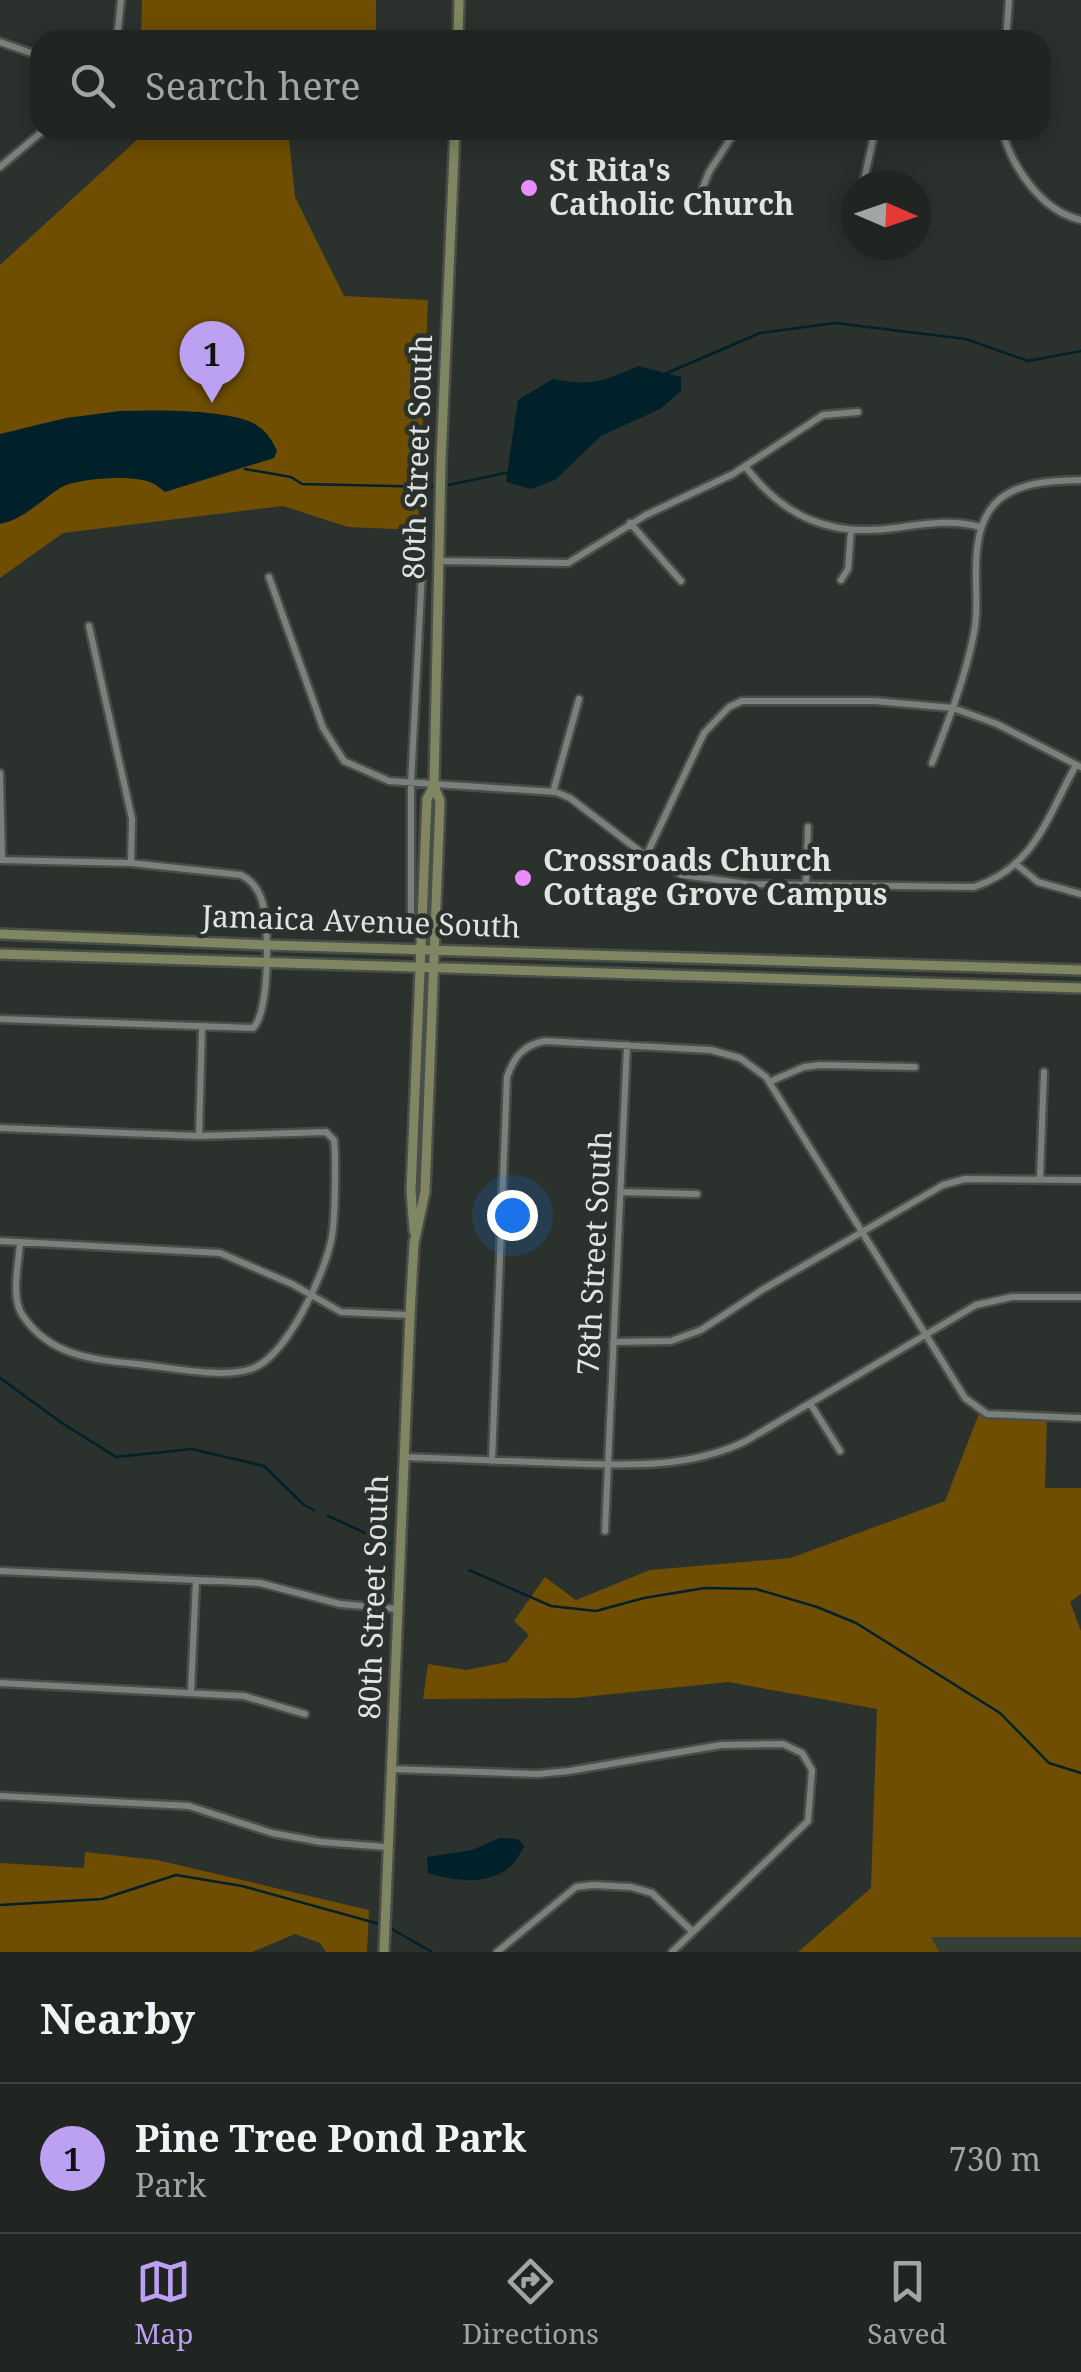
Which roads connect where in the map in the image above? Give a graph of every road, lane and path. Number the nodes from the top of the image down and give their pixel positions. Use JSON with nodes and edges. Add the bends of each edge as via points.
{"nodes":[{"id":1,"x":121,"y":0,"type":"edge"},
{"id":2,"x":459,"y":0,"type":"edge"},
{"id":3,"x":1009,"y":0,"type":"edge"},
{"id":4,"x":118,"y":30,"type":"edge"},
{"id":5,"x":458,"y":30,"type":"edge"},
{"id":6,"x":1007,"y":30,"type":"edge"},
{"id":7,"x":0,"y":42,"type":"edge"},
{"id":8,"x":30,"y":52,"type":"edge"},
{"id":9,"x":32,"y":140,"type":"edge"},
{"id":10,"x":455,"y":140,"type":"edge"},
{"id":11,"x":730,"y":140,"type":"edge"},
{"id":12,"x":873,"y":140,"type":"edge"},
{"id":13,"x":1004,"y":140,"type":"edge"},
{"id":14,"x":0,"y":167,"type":"edge"},
{"id":15,"x":867,"y":170,"type":"edge"},
{"id":16,"x":703,"y":186,"type":"dead end"},
{"id":17,"x":1081,"y":220,"type":"edge"},
{"id":18,"x":858,"y":412,"type":"dead end"},
{"id":19,"x":745,"y":466,"type":"junction"},
{"id":20,"x":1081,"y":480,"type":"edge"},
{"id":21,"x":630,"y":523,"type":"junction"},
{"id":22,"x":980,"y":528,"type":"junction"},
{"id":23,"x":850,"y":530,"type":"junction"},
{"id":24,"x":439,"y":560,"type":"junction"},
{"id":25,"x":422,"y":572,"type":"dead end"},
{"id":26,"x":269,"y":576,"type":"dead end"},
{"id":27,"x":841,"y":580,"type":"dead end"},
{"id":28,"x":681,"y":581,"type":"dead end"},
{"id":29,"x":89,"y":626,"type":"dead end"},
{"id":30,"x":580,"y":699,"type":"dead end"},
{"id":31,"x":953,"y":708,"type":"junction"},
{"id":32,"x":932,"y":763,"type":"dead end"},
{"id":33,"x":1078,"y":766,"type":"edge"},
{"id":34,"x":0,"y":773,"type":"edge"},
{"id":35,"x":411,"y":784,"type":"junction"},
{"id":36,"x":434,"y":786,"type":"junction"},
{"id":37,"x":553,"y":792,"type":"junction"},
{"id":38,"x":808,"y":827,"type":"dead end"},
{"id":39,"x":646,"y":856,"type":"junction"},
{"id":40,"x":1,"y":860,"type":"edge"},
{"id":41,"x":131,"y":863,"type":"junction"},
{"id":42,"x":1017,"y":865,"type":"junction"},
{"id":43,"x":806,"y":884,"type":"junction"},
{"id":44,"x":1081,"y":894,"type":"edge"},
{"id":45,"x":410,"y":932,"type":"dead end"},
{"id":46,"x":0,"y":934,"type":"edge"},
{"id":47,"x":266,"y":945,"type":"junction"},
{"id":48,"x":420,"y":950,"type":"junction"},
{"id":49,"x":436,"y":950,"type":"junction"},
{"id":50,"x":0,"y":954,"type":"edge"},
{"id":51,"x":266,"y":963,"type":"junction"},
{"id":52,"x":420,"y":966,"type":"junction"},
{"id":53,"x":435,"y":966,"type":"junction"},
{"id":54,"x":1081,"y":970,"type":"edge"},
{"id":55,"x":1081,"y":988,"type":"edge"},
{"id":56,"x":0,"y":1019,"type":"edge"},
{"id":57,"x":202,"y":1028,"type":"junction"},
{"id":58,"x":628,"y":1045,"type":"junction"},
{"id":59,"x":915,"y":1067,"type":"dead end"},
{"id":60,"x":1044,"y":1072,"type":"dead end"},
{"id":61,"x":769,"y":1082,"type":"junction"},
{"id":62,"x":329,"y":1120,"type":"dead end"},
{"id":63,"x":0,"y":1128,"type":"edge"},
{"id":64,"x":326,"y":1132,"type":"junction"},
{"id":65,"x":199,"y":1136,"type":"junction"},
{"id":66,"x":1040,"y":1178,"type":"junction"},
{"id":67,"x":1081,"y":1180,"type":"edge"},
{"id":68,"x":621,"y":1192,"type":"junction"},
{"id":69,"x":697,"y":1194,"type":"dead end"},
{"id":70,"x":862,"y":1233,"type":"junction"},
{"id":71,"x":0,"y":1241,"type":"edge"},
{"id":72,"x":20,"y":1242,"type":"junction"},
{"id":73,"x":414,"y":1243,"type":"junction"},
{"id":74,"x":310,"y":1296,"type":"junction"},
{"id":75,"x":1081,"y":1297,"type":"edge"},
{"id":76,"x":410,"y":1315,"type":"junction"},
{"id":77,"x":924,"y":1334,"type":"junction"},
{"id":78,"x":613,"y":1342,"type":"junction"},
{"id":79,"x":810,"y":1403,"type":"junction"},
{"id":80,"x":1081,"y":1418,"type":"edge"},
{"id":81,"x":840,"y":1451,"type":"dead end"},
{"id":82,"x":404,"y":1457,"type":"junction"},
{"id":83,"x":492,"y":1461,"type":"junction"},
{"id":84,"x":608,"y":1464,"type":"junction"},
{"id":85,"x":606,"y":1530,"type":"dead end"},
{"id":86,"x":0,"y":1571,"type":"edge"},
{"id":87,"x":196,"y":1580,"type":"junction"},
{"id":88,"x":398,"y":1609,"type":"junction"},
{"id":89,"x":0,"y":1683,"type":"edge"},
{"id":90,"x":191,"y":1691,"type":"junction"},
{"id":91,"x":305,"y":1714,"type":"dead end"},
{"id":92,"x":391,"y":1770,"type":"junction"},
{"id":93,"x":0,"y":1796,"type":"edge"},
{"id":94,"x":387,"y":1847,"type":"junction"},
{"id":95,"x":693,"y":1932,"type":"junction"},
{"id":96,"x":384,"y":1952,"type":"edge"},
{"id":97,"x":497,"y":1952,"type":"edge"},
{"id":98,"x":672,"y":1952,"type":"edge"}],
"edges":[{"from":1,"to":4,"type":"street"},
{"from":2,"to":5,"type":"main road"},
{"from":3,"to":6,"type":"street"},
{"from":7,"to":8,"type":"street"},
{"from":9,"to":14,"type":"street"},
{"from":10,"to":24,"type":"main road","name":"80th Street South"},
{"from":11,"to":16,"type":"street"},
{"from":12,"to":15,"type":"street"},
{"from":13,"to":17,"type":"street","via":[[1049,205]]},
{"from":18,"to":19,"type":"street","via":[[823,415]]},
{"from":19,"to":21,"type":"street"},
{"from":19,"to":23,"type":"street","via":[[799,516]]},
{"from":20,"to":22,"type":"street","via":[[1023,484],[996,503]]},
{"from":21,"to":24,"type":"street","via":[[568,563]]},
{"from":21,"to":28,"type":"street"},
{"from":22,"to":23,"type":"street","via":[[945,522]]},
{"from":22,"to":31,"type":"street","via":[[974,638]]},
{"from":23,"to":27,"type":"street"},
{"from":24,"to":36,"type":"main road","name":"80th Street South"},
{"from":25,"to":35,"type":"street","name":"80th Street South"},
{"from":26,"to":35,"type":"street","via":[[335,749],[378,779]]},
{"from":29,"to":41,"type":"street","via":[[132,819]]},
{"from":30,"to":37,"type":"street"},
{"from":31,"to":32,"type":"street"},
{"from":31,"to":33,"type":"street"},
{"from":31,"to":39,"type":"street","via":[[780,699],[729,706],[704,733]]},
{"from":33,"to":42,"type":"street"},
{"from":34,"to":40,"type":"street"},
{"from":35,"to":36,"type":"street"},
{"from":35,"to":45,"type":"street","name":"80th Street South"},
{"from":36,"to":37,"type":"street"},
{"from":36,"to":48,"type":"main road","name":"80th Street South"},
{"from":36,"to":49,"type":"main road","name":"80th Street South","via":[[440,800]]},
{"from":37,"to":39,"type":"street"},
{"from":38,"to":43,"type":"street"},
{"from":39,"to":43,"type":"street","via":[[682,875]]},
{"from":40,"to":41,"type":"street"},
{"from":41,"to":47,"type":"street","via":[[226,871],[252,881],[264,910]]},
{"from":42,"to":43,"type":"street","via":[[974,887]]},
{"from":42,"to":44,"type":"street","via":[[1038,882]]},
{"from":46,"to":47,"type":"main road","name":"Jamaica Avenue South"},
{"from":47,"to":48,"type":"main road","name":"Jamaica Avenue South"},
{"from":47,"to":51,"type":"street"},
{"from":48,"to":49,"type":"main road","name":"Jamaica Avenue South"},
{"from":48,"to":52,"type":"main road","name":"80th Street South"},
{"from":49,"to":53,"type":"main road","name":"80th Street South"},
{"from":49,"to":54,"type":"main road","name":"Jamaica Avenue South"},
{"from":50,"to":51,"type":"main road","name":"Jamaica Avenue South"},
{"from":51,"to":52,"type":"main road","name":"Jamaica Avenue South"},
{"from":51,"to":57,"type":"street","via":[[258,1025]]},
{"from":52,"to":53,"type":"main road","name":"Jamaica Avenue South"},
{"from":52,"to":73,"type":"main road","name":"80th Street South"},
{"from":53,"to":55,"type":"main road","name":"Jamaica Avenue South"},
{"from":53,"to":73,"type":"main road","name":"80th Street South","via":[[425,1192]]},
{"from":56,"to":57,"type":"street"},
{"from":57,"to":65,"type":"street"},
{"from":58,"to":61,"type":"street","via":[[724,1052],[755,1066]]},
{"from":58,"to":68,"type":"street","name":"78th Street South"},
{"from":58,"to":83,"type":"street","via":[[524,1047],[507,1078]]},
{"from":59,"to":61,"type":"street","via":[[804,1066]]},
{"from":60,"to":66,"type":"street"},
{"from":61,"to":70,"type":"street"},
{"from":62,"to":64,"type":"street"},
{"from":63,"to":65,"type":"street"},
{"from":64,"to":65,"type":"street"},
{"from":64,"to":74,"type":"street","via":[[335,1153],[332,1236]]},
{"from":66,"to":67,"type":"street"},
{"from":66,"to":70,"type":"street","via":[[943,1185]]},
{"from":68,"to":69,"type":"street"},
{"from":68,"to":78,"type":"street","name":"78th Street South"},
{"from":70,"to":77,"type":"street"},
{"from":70,"to":78,"type":"street","via":[[687,1336]]},
{"from":71,"to":72,"type":"street"},
{"from":72,"to":74,"type":"street","via":[[220,1253]]},
{"from":72,"to":74,"type":"street","via":[[21,1315],[53,1345],[99,1360],[248,1370],[281,1345]]},
{"from":73,"to":76,"type":"main road","name":"80th Street South"},
{"from":74,"to":76,"type":"street","via":[[341,1312]]},
{"from":75,"to":77,"type":"street","via":[[1012,1297],[976,1305]]},
{"from":76,"to":82,"type":"main road","name":"80th Street South"},
{"from":77,"to":79,"type":"street"},
{"from":77,"to":80,"type":"street","via":[[980,1411]]},
{"from":78,"to":84,"type":"street","name":"78th Street South"},
{"from":79,"to":81,"type":"street"},
{"from":79,"to":84,"type":"street","via":[[746,1442],[706,1457]]},
{"from":82,"to":83,"type":"street"},
{"from":82,"to":88,"type":"main road","name":"80th Street South"},
{"from":83,"to":84,"type":"street"},
{"from":84,"to":85,"type":"street","name":"78th Street South"},
{"from":86,"to":87,"type":"street"},
{"from":87,"to":88,"type":"street","via":[[260,1583],[340,1604]]},
{"from":87,"to":90,"type":"street"},
{"from":88,"to":92,"type":"main road","name":"80th Street South"},
{"from":89,"to":90,"type":"street"},
{"from":90,"to":91,"type":"street","via":[[244,1696]]},
{"from":92,"to":94,"type":"main road","name":"80th Street South"},
{"from":92,"to":95,"type":"street","via":[[553,1772],[720,1745],[783,1744],[798,1750],[812,1770],[810,1814],[801,1830]]},
{"from":93,"to":94,"type":"street","via":[[189,1806],[272,1832]]},
{"from":94,"to":96,"type":"main road","name":"80th Street South"},
{"from":95,"to":97,"type":"street","via":[[643,1889],[576,1887]]},
{"from":95,"to":98,"type":"street"}]}
